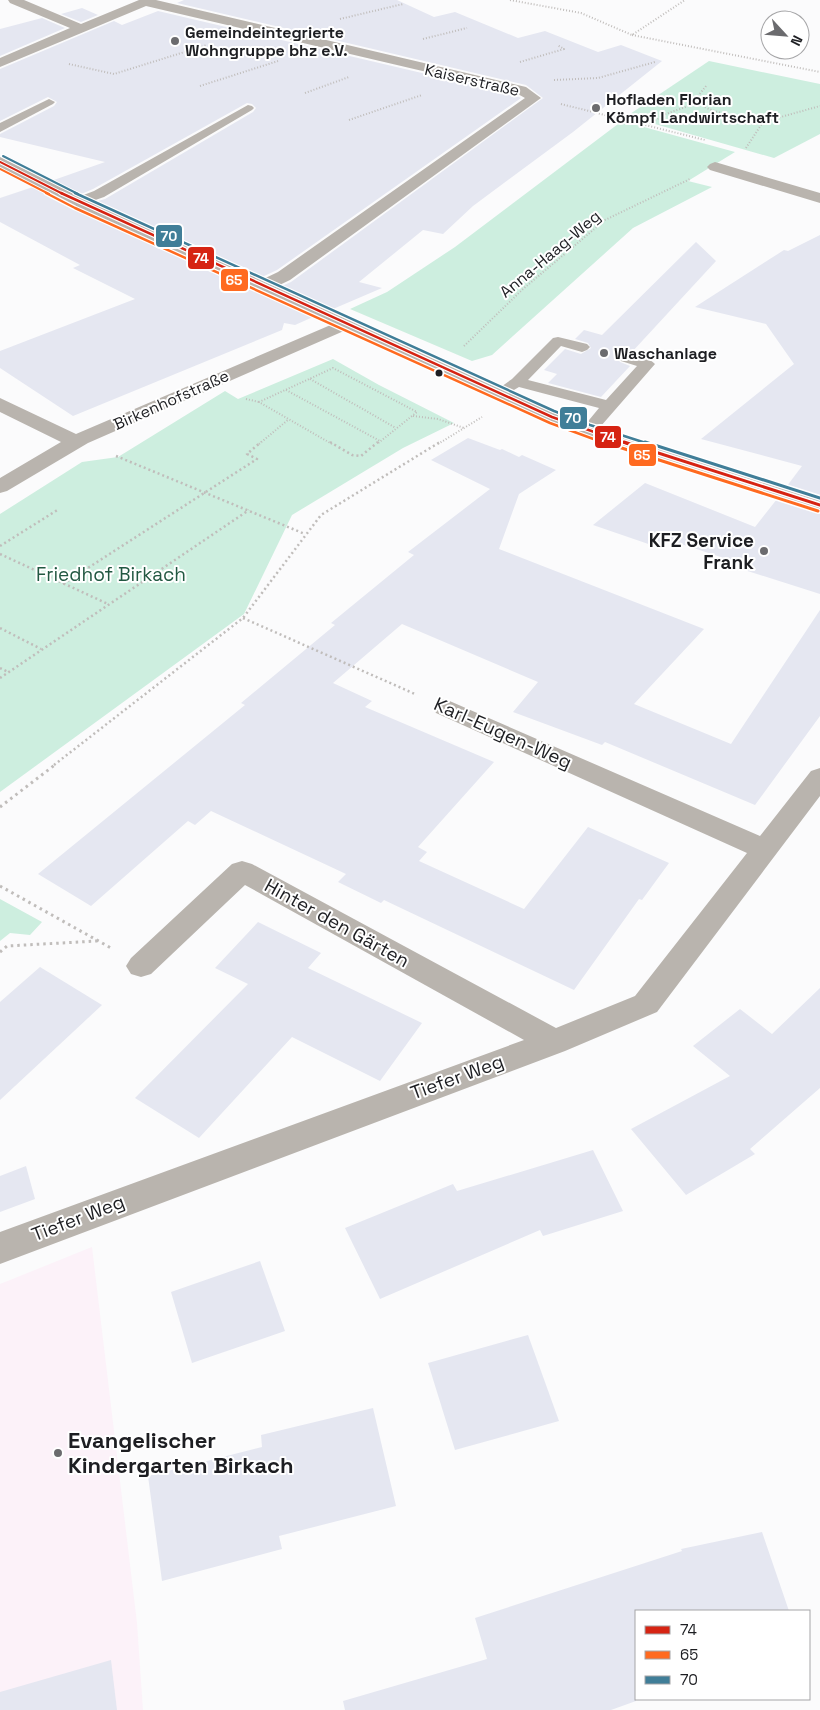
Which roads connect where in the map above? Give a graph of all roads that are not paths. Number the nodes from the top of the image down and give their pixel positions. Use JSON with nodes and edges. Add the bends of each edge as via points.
{"nodes":[{"id":1,"x":14,"y":0,"type":"edge"},
{"id":2,"x":148,"y":1,"type":"edge"},
{"id":3,"x":80,"y":28,"type":"junction"},
{"id":4,"x":0,"y":63,"type":"edge"},
{"id":5,"x":49,"y":102,"type":"dead end"},
{"id":6,"x":248,"y":108,"type":"dead end"},
{"id":7,"x":0,"y":128,"type":"edge"},
{"id":8,"x":0,"y":162,"type":"edge"},
{"id":9,"x":715,"y":167,"type":"road end"},
{"id":10,"x":820,"y":198,"type":"edge"},
{"id":11,"x":78,"y":202,"type":"junction"},
{"id":12,"x":262,"y":286,"type":"junction"},
{"id":13,"x":346,"y":323,"type":"junction"},
{"id":14,"x":582,"y":347,"type":"dead end"},
{"id":15,"x":626,"y":358,"type":"dead end"},
{"id":16,"x":514,"y":387,"type":"junction"},
{"id":17,"x":615,"y":400,"type":"junction"},
{"id":18,"x":0,"y":404,"type":"edge"},
{"id":19,"x":588,"y":431,"type":"junction"},
{"id":20,"x":78,"y":441,"type":"junction"},
{"id":21,"x":0,"y":487,"type":"edge"},
{"id":22,"x":820,"y":505,"type":"edge"},
{"id":23,"x":445,"y":707,"type":"road end"},
{"id":24,"x":820,"y":777,"type":"edge"},
{"id":25,"x":763,"y":849,"type":"junction"},
{"id":26,"x":141,"y":966,"type":"road end"},
{"id":27,"x":554,"y":1042,"type":"junction"},
{"id":28,"x":0,"y":1248,"type":"edge"}],
"edges":[{"from":1,"to":3,"type":"street"},
{"from":2,"to":3,"type":"street"},
{"from":2,"to":12,"type":"street","name":"Kaiserstraße","via":[[521,90],[534,98],[284,276]]},
{"from":3,"to":4,"type":"street"},
{"from":5,"to":7,"type":"lane"},
{"from":6,"to":11,"type":"lane","via":[[99,194]]},
{"from":8,"to":11,"type":"street"},
{"from":9,"to":10,"type":"street"},
{"from":11,"to":12,"type":"street"},
{"from":12,"to":13,"type":"street"},
{"from":13,"to":16,"type":"street","via":[[442,367]]},
{"from":13,"to":20,"type":"street","name":"Birkenhofstraße"},
{"from":14,"to":16,"type":"lane","via":[[558,341]]},
{"from":15,"to":17,"type":"lane","via":[[647,364]]},
{"from":16,"to":17,"type":"lane"},
{"from":16,"to":19,"type":"street"},
{"from":17,"to":19,"type":"lane"},
{"from":18,"to":20,"type":"street"},
{"from":19,"to":22,"type":"street"},
{"from":20,"to":21,"type":"street","name":"Birkenhofstraße"},
{"from":23,"to":25,"type":"street","name":"Karl-Eugen-Weg"},
{"from":24,"to":25,"type":"street","name":"Tiefer Weg"},
{"from":25,"to":27,"type":"street","name":"Tiefer Weg","via":[[646,1004]]},
{"from":26,"to":27,"type":"street","name":"Hinter den Gärten","via":[[242,872]]},
{"from":27,"to":28,"type":"street","name":"Tiefer Weg"}]}
